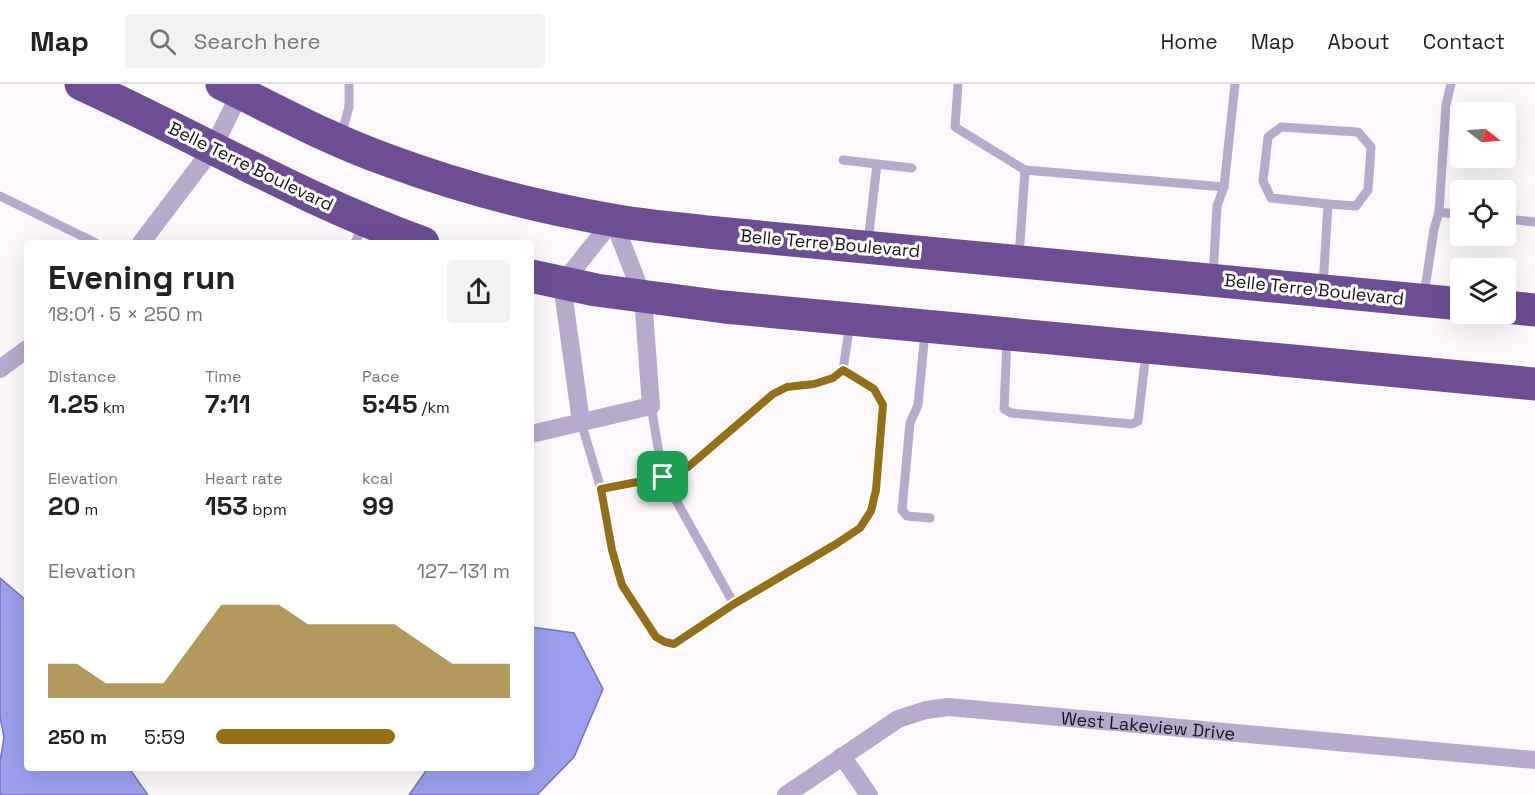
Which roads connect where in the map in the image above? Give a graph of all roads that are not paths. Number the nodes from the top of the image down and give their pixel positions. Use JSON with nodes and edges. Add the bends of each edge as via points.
{"nodes":[{"id":1,"x":81,"y":84,"type":"edge"},
{"id":2,"x":349,"y":84,"type":"edge"},
{"id":3,"x":958,"y":84,"type":"edge"},
{"id":4,"x":1235,"y":84,"type":"edge"},
{"id":5,"x":1451,"y":84,"type":"edge"},
{"id":6,"x":245,"y":93,"type":"edge"},
{"id":7,"x":339,"y":141,"type":"junction"},
{"id":8,"x":213,"y":148,"type":"junction"},
{"id":9,"x":843,"y":160,"type":"dead end"},
{"id":10,"x":877,"y":164,"type":"junction"},
{"id":11,"x":912,"y":168,"type":"dead end"},
{"id":12,"x":1025,"y":170,"type":"junction"},
{"id":13,"x":1224,"y":186,"type":"junction"},
{"id":14,"x":0,"y":196,"type":"edge"},
{"id":15,"x":1328,"y":204,"type":"junction"},
{"id":16,"x":1439,"y":212,"type":"junction"},
{"id":17,"x":1450,"y":213,"type":"edge"},
{"id":18,"x":613,"y":220,"type":"junction"},
{"id":19,"x":1516,"y":220,"type":"edge"},
{"id":20,"x":1535,"y":222,"type":"edge"},
{"id":21,"x":360,"y":232,"type":"edge"},
{"id":22,"x":90,"y":240,"type":"edge"},
{"id":23,"x":143,"y":240,"type":"edge"},
{"id":24,"x":406,"y":240,"type":"edge"},
{"id":25,"x":868,"y":247,"type":"junction"},
{"id":26,"x":1019,"y":261,"type":"junction"},
{"id":27,"x":534,"y":277,"type":"edge"},
{"id":28,"x":1213,"y":279,"type":"junction"},
{"id":29,"x":562,"y":284,"type":"junction"},
{"id":30,"x":1323,"y":289,"type":"junction"},
{"id":31,"x":643,"y":297,"type":"junction"},
{"id":32,"x":1423,"y":301,"type":"junction"},
{"id":33,"x":1450,"y":303,"type":"edge"},
{"id":34,"x":1516,"y":308,"type":"edge"},
{"id":35,"x":1535,"y":310,"type":"edge"},
{"id":36,"x":850,"y":319,"type":"junction"},
{"id":37,"x":926,"y":326,"type":"junction"},
{"id":38,"x":1007,"y":334,"type":"junction"},
{"id":39,"x":1146,"y":347,"type":"junction"},
{"id":40,"x":24,"y":351,"type":"edge"},
{"id":41,"x":0,"y":369,"type":"edge"},
{"id":42,"x":843,"y":370,"type":"junction"},
{"id":43,"x":1535,"y":384,"type":"edge"},
{"id":44,"x":651,"y":406,"type":"junction"},
{"id":45,"x":581,"y":422,"type":"junction"},
{"id":46,"x":534,"y":433,"type":"edge"},
{"id":47,"x":663,"y":477,"type":"junction"},
{"id":48,"x":601,"y":489,"type":"junction"},
{"id":49,"x":930,"y":518,"type":"dead end"},
{"id":50,"x":734,"y":604,"type":"junction"},
{"id":51,"x":842,"y":756,"type":"junction"},
{"id":52,"x":1535,"y":760,"type":"edge"},
{"id":53,"x":786,"y":795,"type":"edge"},
{"id":54,"x":869,"y":795,"type":"edge"}],
"edges":[{"from":1,"to":8,"type":"highway","name":"Belle Terre Boulevard"},
{"from":2,"to":7,"type":"lane","via":[[349,106]]},
{"from":3,"to":12,"type":"lane","via":[[955,127]]},
{"from":4,"to":13,"type":"lane"},
{"from":5,"to":16,"type":"lane","via":[[1446,105]]},
{"from":6,"to":7,"type":"highway","name":"Belle Terre Boulevard"},
{"from":6,"to":8,"type":"street"},
{"from":7,"to":18,"type":"highway","name":"Belle Terre Boulevard","via":[[455,184]]},
{"from":8,"to":21,"type":"highway","name":"Belle Terre Boulevard","via":[[314,198]]},
{"from":8,"to":23,"type":"street"},
{"from":9,"to":10,"type":"lane"},
{"from":10,"to":11,"type":"lane"},
{"from":10,"to":25,"type":"lane"},
{"from":12,"to":13,"type":"lane"},
{"from":12,"to":26,"type":"lane"},
{"from":13,"to":28,"type":"lane","via":[[1217,206]]},
{"from":14,"to":22,"type":"lane"},
{"from":15,"to":15,"type":"lane","via":[[1356,206],[1368,190],[1371,147],[1358,132],[1281,127],[1268,137],[1263,181],[1271,198]]},
{"from":15,"to":30,"type":"lane"},
{"from":16,"to":17,"type":"lane"},
{"from":16,"to":32,"type":"lane"},
{"from":18,"to":25,"type":"highway","name":"Belle Terre Boulevard"},
{"from":18,"to":29,"type":"street"},
{"from":18,"to":31,"type":"street"},
{"from":19,"to":20,"type":"lane"},
{"from":21,"to":24,"type":"highway","name":"Belle Terre Boulevard"},
{"from":25,"to":26,"type":"highway","name":"Belle Terre Boulevard"},
{"from":26,"to":28,"type":"highway","name":"Belle Terre Boulevard"},
{"from":27,"to":29,"type":"highway"},
{"from":28,"to":30,"type":"highway","name":"Belle Terre Boulevard"},
{"from":29,"to":31,"type":"highway"},
{"from":29,"to":45,"type":"street"},
{"from":30,"to":32,"type":"highway","name":"Belle Terre Boulevard"},
{"from":31,"to":36,"type":"highway"},
{"from":31,"to":44,"type":"street"},
{"from":32,"to":33,"type":"highway","name":"Belle Terre Boulevard"},
{"from":34,"to":35,"type":"highway"},
{"from":36,"to":37,"type":"highway"},
{"from":36,"to":42,"type":"lane"},
{"from":37,"to":38,"type":"highway"},
{"from":37,"to":49,"type":"lane","via":[[918,405],[910,423],[902,510],[907,516]]},
{"from":38,"to":39,"type":"highway"},
{"from":38,"to":39,"type":"lane","via":[[1004,409],[1011,413],[1132,424],[1138,421]]},
{"from":39,"to":43,"type":"highway"},
{"from":40,"to":41,"type":"street"},
{"from":42,"to":47,"type":"lane","via":[[833,378],[787,387],[773,394],[688,467]]},
{"from":42,"to":50,"type":"lane","via":[[874,389],[883,405],[871,511],[860,528]]},
{"from":44,"to":45,"type":"street"},
{"from":44,"to":47,"type":"lane"},
{"from":45,"to":46,"type":"street"},
{"from":45,"to":48,"type":"lane"},
{"from":47,"to":48,"type":"lane"},
{"from":47,"to":50,"type":"lane"},
{"from":48,"to":50,"type":"lane","via":[[622,585],[656,637],[674,644]]},
{"from":51,"to":52,"type":"street","name":"West Lakeview Drive","via":[[898,718],[948,707]]},
{"from":51,"to":53,"type":"street","name":"West Lakeview Drive"},
{"from":51,"to":54,"type":"street"}]}
